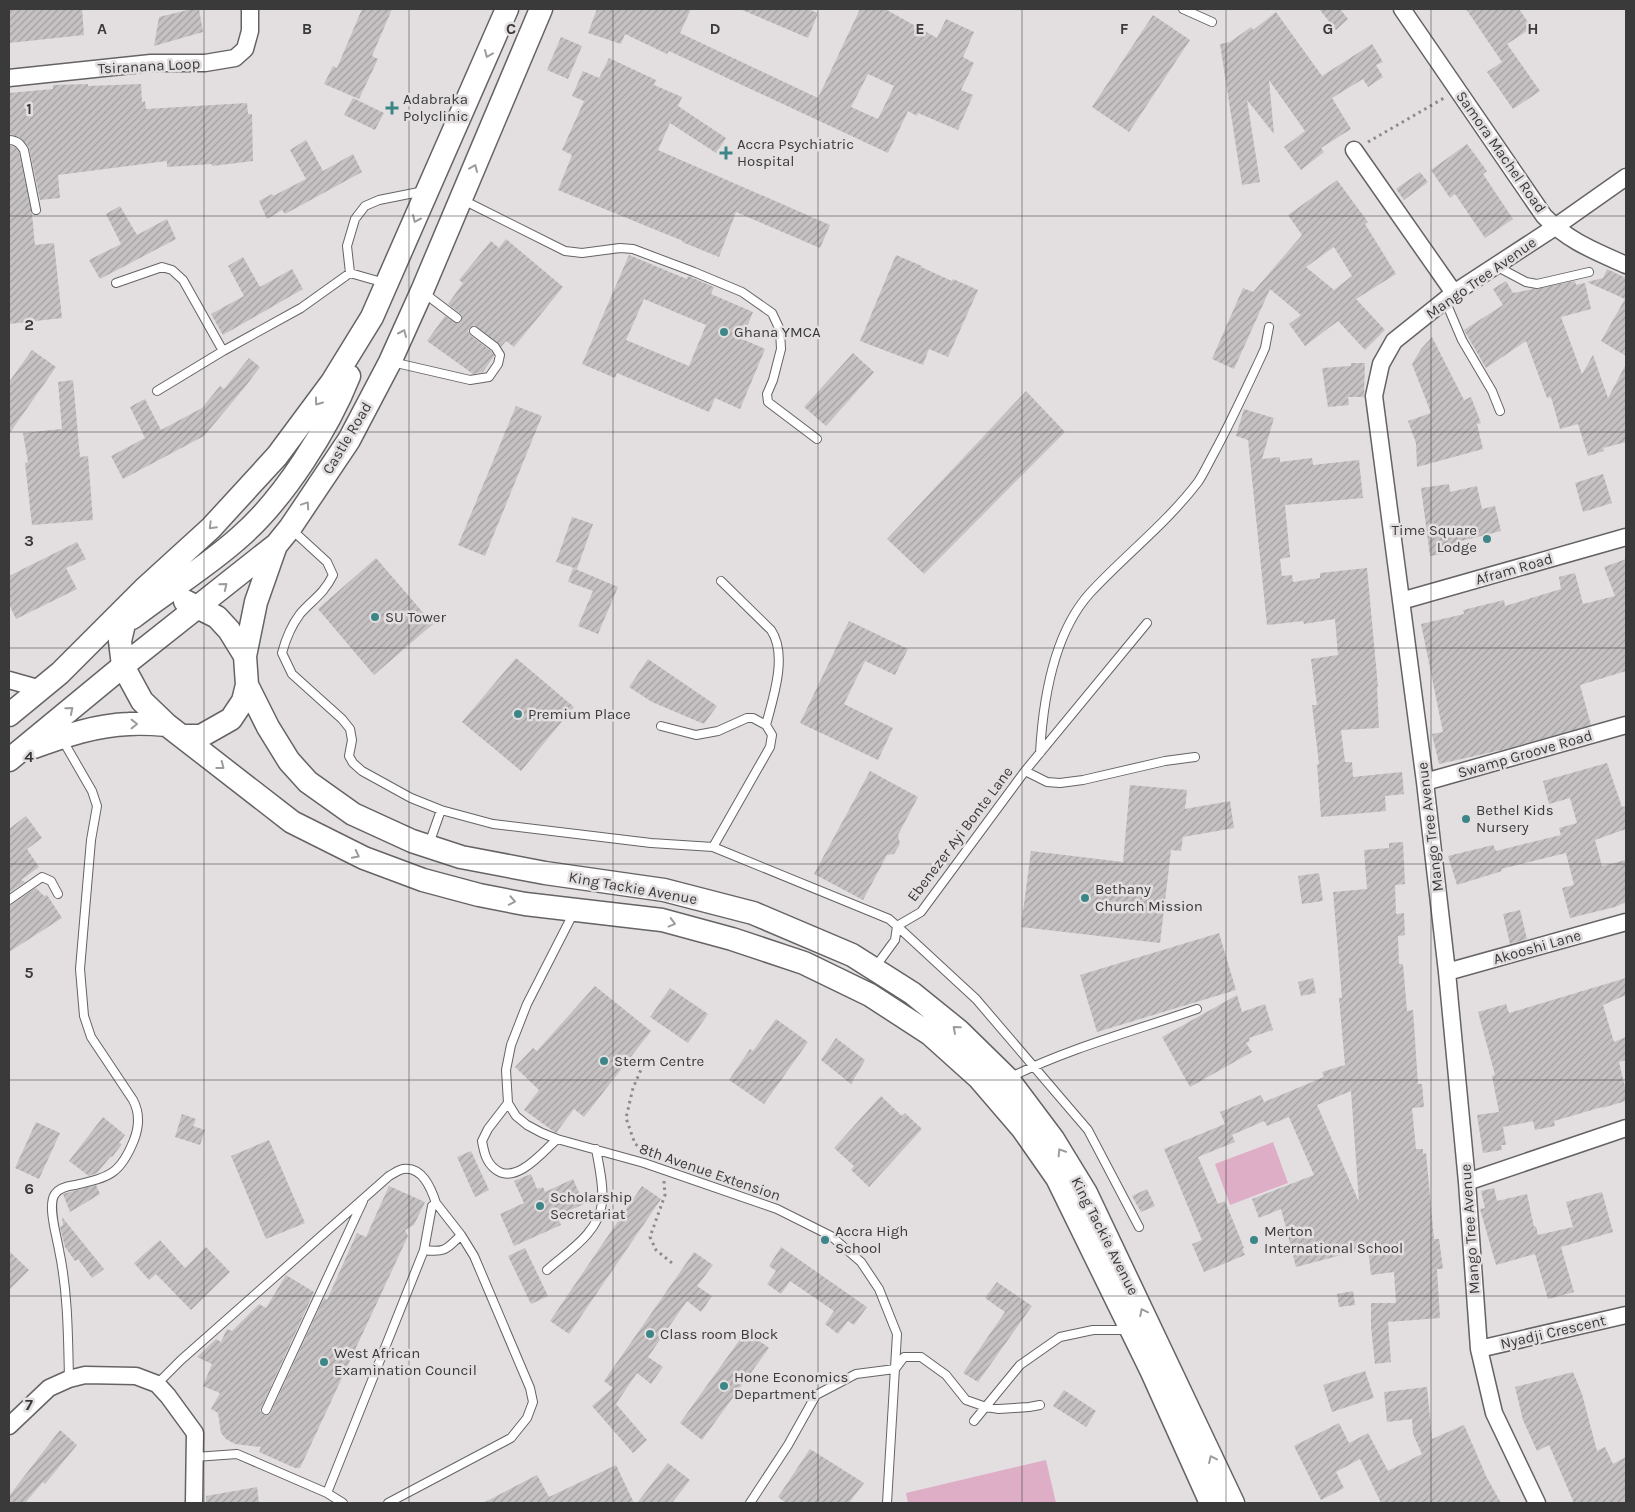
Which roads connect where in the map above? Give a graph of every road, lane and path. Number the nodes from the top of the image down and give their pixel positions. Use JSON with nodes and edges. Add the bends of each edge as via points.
{"nodes":[{"id":1,"x":250,"y":9,"type":"edge"},
{"id":2,"x":507,"y":9,"type":"edge"},
{"id":3,"x":541,"y":9,"type":"edge"},
{"id":4,"x":1182,"y":9,"type":"edge"},
{"id":5,"x":1402,"y":9,"type":"edge"},
{"id":6,"x":1212,"y":22,"type":"dead end"},
{"id":7,"x":9,"y":78,"type":"edge"},
{"id":8,"x":1458,"y":90,"type":"junction"},
{"id":9,"x":9,"y":140,"type":"edge"},
{"id":10,"x":1354,"y":150,"type":"joint"},
{"id":11,"x":1626,"y":177,"type":"edge"},
{"id":12,"x":428,"y":190,"type":"junction"},
{"id":13,"x":461,"y":199,"type":"junction"},
{"id":14,"x":36,"y":210,"type":"dead end"},
{"id":15,"x":1555,"y":227,"type":"junction"},
{"id":16,"x":1626,"y":265,"type":"edge"},
{"id":17,"x":1496,"y":266,"type":"junction"},
{"id":18,"x":1589,"y":272,"type":"dead end"},
{"id":19,"x":350,"y":273,"type":"junction"},
{"id":20,"x":116,"y":283,"type":"dead end"},
{"id":21,"x":387,"y":284,"type":"junction"},
{"id":22,"x":422,"y":291,"type":"junction"},
{"id":23,"x":1450,"y":297,"type":"junction"},
{"id":24,"x":372,"y":317,"type":"junction"},
{"id":25,"x":456,"y":318,"type":"dead end"},
{"id":26,"x":1269,"y":327,"type":"dead end"},
{"id":27,"x":474,"y":331,"type":"dead end"},
{"id":28,"x":223,"y":351,"type":"junction"},
{"id":29,"x":390,"y":362,"type":"junction"},
{"id":30,"x":157,"y":391,"type":"dead end"},
{"id":31,"x":1500,"y":411,"type":"dead end"},
{"id":32,"x":817,"y":439,"type":"dead end"},
{"id":33,"x":284,"y":536,"type":"junction"},
{"id":34,"x":1626,"y":538,"type":"edge"},
{"id":35,"x":721,"y":581,"type":"dead end"},
{"id":36,"x":158,"y":597,"type":"junction"},
{"id":37,"x":1401,"y":601,"type":"junction"},
{"id":38,"x":198,"y":607,"type":"junction"},
{"id":39,"x":1147,"y":623,"type":"dead end"},
{"id":40,"x":124,"y":624,"type":"junction"},
{"id":41,"x":245,"y":656,"type":"junction"},
{"id":42,"x":123,"y":666,"type":"junction"},
{"id":43,"x":60,"y":673,"type":"junction"},
{"id":44,"x":9,"y":680,"type":"edge"},
{"id":45,"x":247,"y":685,"type":"junction"},
{"id":46,"x":41,"y":689,"type":"junction"},
{"id":47,"x":9,"y":714,"type":"edge"},
{"id":48,"x":766,"y":725,"type":"junction"},
{"id":49,"x":1626,"y":725,"type":"edge"},
{"id":50,"x":661,"y":726,"type":"dead end"},
{"id":51,"x":175,"y":731,"type":"junction"},
{"id":52,"x":61,"y":737,"type":"junction"},
{"id":53,"x":1040,"y":753,"type":"junction"},
{"id":54,"x":14,"y":756,"type":"edge"},
{"id":55,"x":1195,"y":757,"type":"dead end"},
{"id":56,"x":1025,"y":771,"type":"junction"},
{"id":57,"x":1425,"y":782,"type":"junction"},
{"id":58,"x":441,"y":810,"type":"junction"},
{"id":59,"x":428,"y":846,"type":"junction"},
{"id":60,"x":713,"y":847,"type":"junction"},
{"id":61,"x":58,"y":894,"type":"dead end"},
{"id":62,"x":9,"y":900,"type":"edge"},
{"id":63,"x":575,"y":910,"type":"junction"},
{"id":64,"x":1626,"y":922,"type":"edge"},
{"id":65,"x":897,"y":926,"type":"junction"},
{"id":66,"x":874,"y":969,"type":"junction"},
{"id":67,"x":1447,"y":972,"type":"junction"},
{"id":68,"x":1197,"y":1009,"type":"dead end"},
{"id":69,"x":1034,"y":1066,"type":"junction"},
{"id":70,"x":1008,"y":1079,"type":"junction"},
{"id":71,"x":508,"y":1103,"type":"junction"},
{"id":72,"x":1626,"y":1128,"type":"edge"},
{"id":73,"x":557,"y":1139,"type":"junction"},
{"id":74,"x":596,"y":1149,"type":"junction"},
{"id":75,"x":1467,"y":1182,"type":"junction"},
{"id":76,"x":365,"y":1197,"type":"junction"},
{"id":77,"x":436,"y":1203,"type":"junction"},
{"id":78,"x":1139,"y":1227,"type":"dead end"},
{"id":79,"x":461,"y":1235,"type":"junction"},
{"id":80,"x":424,"y":1250,"type":"junction"},
{"id":81,"x":547,"y":1270,"type":"dead end"},
{"id":82,"x":1626,"y":1315,"type":"edge"},
{"id":83,"x":1132,"y":1330,"type":"junction"},
{"id":84,"x":1479,"y":1349,"type":"junction"},
{"id":85,"x":895,"y":1369,"type":"junction"},
{"id":86,"x":70,"y":1379,"type":"junction"},
{"id":87,"x":156,"y":1384,"type":"junction"},
{"id":88,"x":1040,"y":1405,"type":"dead end"},
{"id":89,"x":986,"y":1407,"type":"junction"},
{"id":90,"x":266,"y":1410,"type":"dead end"},
{"id":91,"x":974,"y":1421,"type":"dead end"},
{"id":92,"x":9,"y":1426,"type":"edge"},
{"id":93,"x":195,"y":1457,"type":"junction"},
{"id":94,"x":327,"y":1493,"type":"junction"},
{"id":95,"x":194,"y":1503,"type":"edge"},
{"id":96,"x":343,"y":1503,"type":"edge"},
{"id":97,"x":388,"y":1503,"type":"edge"},
{"id":98,"x":750,"y":1503,"type":"edge"},
{"id":99,"x":887,"y":1503,"type":"edge"},
{"id":100,"x":1211,"y":1503,"type":"edge"},
{"id":101,"x":1232,"y":1503,"type":"edge"},
{"id":102,"x":1537,"y":1503,"type":"edge"}],
"edges":[{"from":1,"to":7,"type":"street","name":"Tsiranana Loop","via":[[250,31],[245,49],[235,58]]},
{"from":2,"to":12,"type":"main road","one_way":true},
{"from":13,"to":3,"type":"main road","name":"Castle Road","one_way":true},
{"from":4,"to":6,"type":"lane"},
{"from":5,"to":8,"type":"street","name":"Samora Machel Road"},
{"from":8,"to":10,"type":"path"},
{"from":8,"to":15,"type":"street","name":"Samora Machel Road","via":[[1544,216]]},
{"from":9,"to":14,"type":"lane","via":[[20,143],[24,150]]},
{"from":10,"to":23,"type":"street"},
{"from":11,"to":15,"type":"street","name":"Mango Tree Avenue"},
{"from":12,"to":19,"type":"lane","via":[[365,206],[355,219],[347,246]]},
{"from":12,"to":21,"type":"main road","one_way":true},
{"from":13,"to":22,"type":"main road","name":"Castle Road"},
{"from":13,"to":32,"type":"lane","via":[[565,251],[633,249],[742,292],[772,314],[780,330],[781,349],[767,394],[768,402]]},
{"from":15,"to":16,"type":"street","name":"Samora Machel Road","via":[[1576,242]]},
{"from":15,"to":17,"type":"street","name":"Mango Tree Avenue"},
{"from":17,"to":18,"type":"lane","via":[[1526,282],[1537,284]]},
{"from":17,"to":23,"type":"street","name":"Mango Tree Avenue"},
{"from":19,"to":21,"type":"lane"},
{"from":19,"to":28,"type":"lane","via":[[301,308]]},
{"from":20,"to":28,"type":"lane","via":[[162,267],[172,270],[183,280]]},
{"from":21,"to":24,"type":"main road"},
{"from":22,"to":25,"type":"lane"},
{"from":29,"to":22,"type":"main road","name":"Castle Road","one_way":true},
{"from":23,"to":31,"type":"lane","via":[[1462,340]]},
{"from":23,"to":37,"type":"street","name":"Mango Tree Avenue","via":[[1394,341],[1381,364],[1374,396]]},
{"from":24,"to":36,"type":"main road","via":[[348,379],[322,430],[289,482],[241,536]]},
{"from":24,"to":43,"type":"main road","one_way":true,"via":[[332,382],[277,456],[210,528]]},
{"from":26,"to":53,"type":"lane","via":[[1261,358],[1199,480],[1171,515],[1089,594],[1070,622],[1049,683],[1042,714]]},
{"from":27,"to":29,"type":"lane","via":[[500,355],[489,378],[470,380]]},
{"from":28,"to":30,"type":"lane"},
{"from":33,"to":29,"type":"main road","name":"Castle Road","one_way":true,"via":[[349,440]]},
{"from":38,"to":33,"type":"main road","name":"Castle Road","one_way":true},
{"from":33,"to":41,"type":"main road","via":[[256,602]]},
{"from":33,"to":58,"type":"lane","via":[[327,562],[333,575],[288,633],[282,653],[292,674],[350,729],[349,756],[358,768],[411,798]]},
{"from":34,"to":37,"type":"street","name":"Afram Road"},
{"from":35,"to":48,"type":"lane","via":[[777,638],[779,661]]},
{"from":36,"to":38,"type":"main road","via":[[172,597]]},
{"from":36,"to":40,"type":"main road"},
{"from":37,"to":57,"type":"street","name":"Mango Tree Avenue"},
{"from":38,"to":41,"type":"main road","via":[[216,617],[229,630]]},
{"from":38,"to":42,"type":"main road","name":"Castle Road"},
{"from":39,"to":53,"type":"lane","name":"Ebenezer Ayi Bonte Lane"},
{"from":40,"to":42,"type":"main road","via":[[120,641]]},
{"from":40,"to":43,"type":"main road"},
{"from":41,"to":45,"type":"main road"},
{"from":42,"to":51,"type":"main road","via":[[142,702]]},
{"from":54,"to":42,"type":"main road","name":"Castle Road","one_way":true},
{"from":43,"to":46,"type":"main road"},
{"from":44,"to":46,"type":"street"},
{"from":45,"to":51,"type":"main road","via":[[243,701],[231,719],[201,736]]},
{"from":45,"to":59,"type":"main road","name":"King Tackie Avenue","via":[[288,761],[308,782],[353,814]]},
{"from":46,"to":47,"type":"main road"},
{"from":48,"to":50,"type":"lane","via":[[747,718],[718,731],[696,735]]},
{"from":48,"to":60,"type":"lane","via":[[772,736],[770,747]]},
{"from":49,"to":57,"type":"street","name":"Swamp Groove Road"},
{"from":52,"to":51,"type":"main road","one_way":true,"via":[[120,725]]},
{"from":51,"to":63,"type":"main road","name":"King Tackie Avenue","one_way":true,"via":[[292,822],[364,858],[423,880],[479,895]]},
{"from":52,"to":54,"type":"main road"},
{"from":52,"to":86,"type":"lane","via":[[92,791],[96,806],[80,969],[84,1016],[91,1037],[138,1109],[135,1138],[116,1171],[103,1179],[62,1188],[54,1194],[52,1216],[64,1274]]},
{"from":53,"to":56,"type":"lane","name":"Ebenezer Ayi Bonte Lane"},
{"from":55,"to":56,"type":"lane","via":[[1060,783],[1047,782]]},
{"from":56,"to":65,"type":"lane","name":"Ebenezer Ayi Bonte Lane","via":[[921,912]]},
{"from":57,"to":67,"type":"street","name":"Mango Tree Avenue"},
{"from":58,"to":59,"type":"lane"},
{"from":58,"to":60,"type":"lane","via":[[493,824]]},
{"from":59,"to":66,"type":"main road","name":"King Tackie Avenue","via":[[461,857],[545,873],[664,890],[753,913],[852,955]]},
{"from":60,"to":65,"type":"lane","via":[[889,919]]},
{"from":61,"to":62,"type":"lane","via":[[51,881],[42,877]]},
{"from":63,"to":71,"type":"lane","via":[[527,1004],[511,1045],[506,1070]]},
{"from":63,"to":83,"type":"main road","name":"King Tackie Avenue","one_way":true,"via":[[662,920],[732,938],[795,960],[870,995],[930,1034],[979,1078],[1022,1128],[1057,1178]]},
{"from":64,"to":67,"type":"street","name":"Akooshi Lane"},
{"from":65,"to":66,"type":"lane","via":[[895,940]]},
{"from":65,"to":69,"type":"lane","via":[[976,999]]},
{"from":70,"to":66,"type":"main road","name":"King Tackie Avenue","one_way":true,"via":[[959,1031],[912,993]]},
{"from":67,"to":75,"type":"street","name":"Mango Tree Avenue"},
{"from":68,"to":69,"type":"lane"},
{"from":69,"to":70,"type":"lane"},
{"from":69,"to":78,"type":"lane","via":[[1088,1130]]},
{"from":101,"to":70,"type":"main road","name":"King Tackie Avenue","one_way":true,"via":[[1086,1193],[1053,1139]]},
{"from":71,"to":73,"type":"lane","name":"8th Avenue Extension","via":[[527,1125]]},
{"from":71,"to":73,"type":"lane","via":[[482,1141],[487,1162],[496,1171],[505,1175],[521,1170]]},
{"from":72,"to":75,"type":"street"},
{"from":73,"to":74,"type":"lane","name":"8th Avenue Extension"},
{"from":74,"to":81,"type":"lane","via":[[602,1205],[585,1237]]},
{"from":74,"to":85,"type":"lane","name":"8th Avenue Extension","via":[[777,1209],[831,1236],[861,1262],[879,1289],[897,1334]]},
{"from":75,"to":84,"type":"street","name":"Mango Tree Avenue"},
{"from":76,"to":77,"type":"lane","via":[[388,1176],[402,1169],[414,1170],[432,1192]]},
{"from":76,"to":87,"type":"lane"},
{"from":76,"to":90,"type":"lane"},
{"from":77,"to":79,"type":"lane"},
{"from":77,"to":80,"type":"lane","via":[[432,1206]]},
{"from":79,"to":80,"type":"lane","via":[[444,1251]]},
{"from":79,"to":97,"type":"lane","via":[[474,1256],[533,1402],[527,1418],[511,1438]]},
{"from":80,"to":94,"type":"lane"},
{"from":82,"to":84,"type":"street","name":"Nyadji Crescent"},
{"from":83,"to":89,"type":"lane","via":[[1093,1330],[1060,1337],[1020,1365]]},
{"from":83,"to":100,"type":"main road","name":"King Tackie Avenue"},
{"from":84,"to":102,"type":"street","name":"Mango Tree Avenue","via":[[1494,1413]]},
{"from":85,"to":89,"type":"lane","via":[[904,1357],[921,1357],[946,1375],[966,1400]]},
{"from":85,"to":98,"type":"lane","via":[[856,1374],[816,1395]]},
{"from":85,"to":99,"type":"lane","name":"8th Avenue Extension"},
{"from":86,"to":87,"type":"street","via":[[85,1375],[136,1376]]},
{"from":86,"to":92,"type":"street","via":[[49,1388]]},
{"from":87,"to":93,"type":"street","via":[[195,1433]]},
{"from":88,"to":89,"type":"lane"},
{"from":89,"to":91,"type":"lane"},
{"from":93,"to":94,"type":"lane","via":[[237,1454]]},
{"from":93,"to":95,"type":"street"},
{"from":94,"to":96,"type":"lane"}]}
